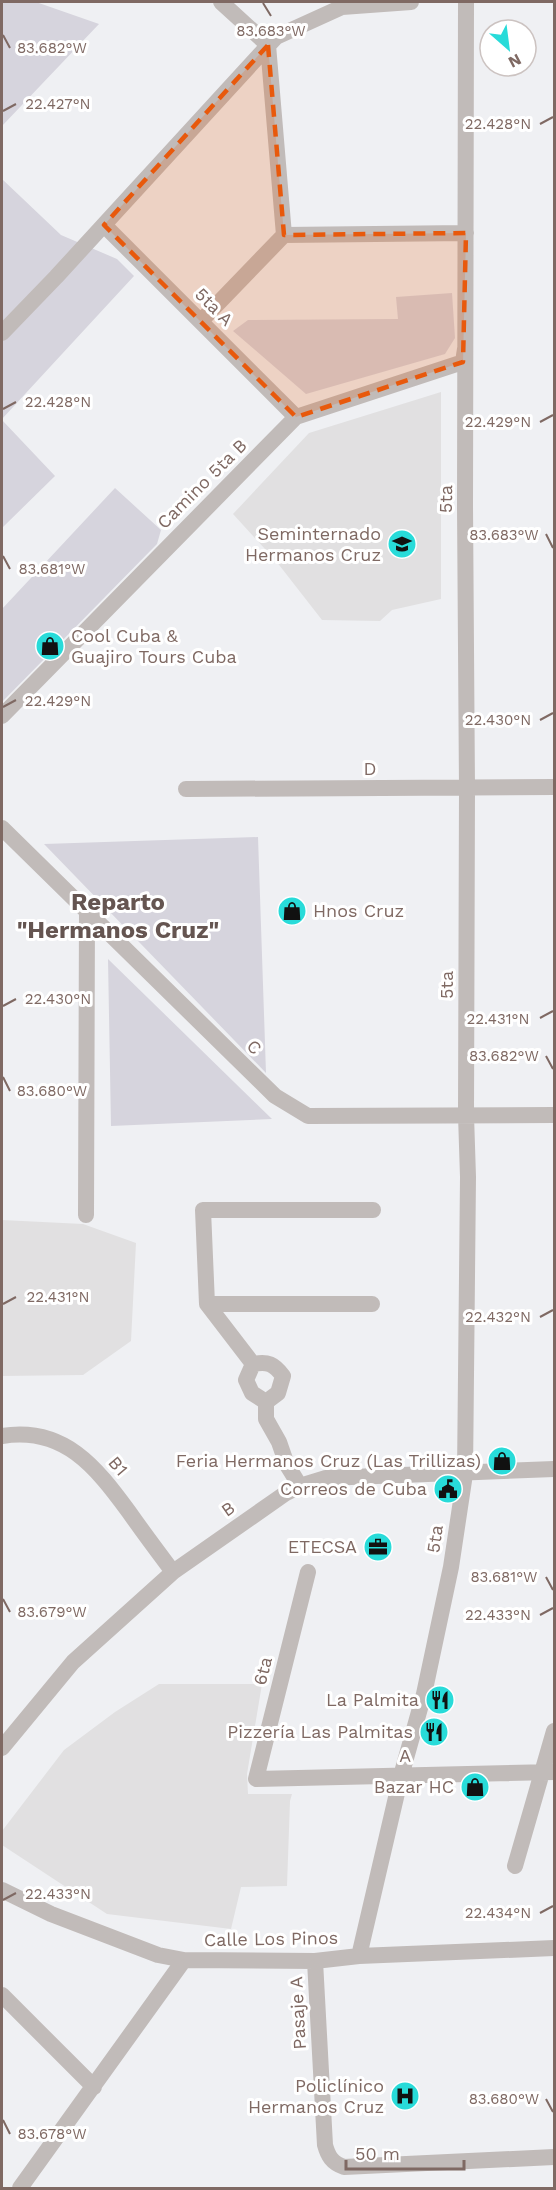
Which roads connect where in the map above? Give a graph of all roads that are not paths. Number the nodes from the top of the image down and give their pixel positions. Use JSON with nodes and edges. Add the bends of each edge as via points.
{"nodes":[{"id":1,"x":221,"y":2,"type":"edge"},
{"id":2,"x":411,"y":2,"type":"edge"},
{"id":3,"x":466,"y":2,"type":"edge"},
{"id":4,"x":268,"y":45,"type":"junction"},
{"id":5,"x":104,"y":225,"type":"junction"},
{"id":6,"x":466,"y":233,"type":"junction"},
{"id":7,"x":284,"y":235,"type":"junction"},
{"id":8,"x":201,"y":321,"type":"junction"},
{"id":9,"x":2,"y":333,"type":"edge"},
{"id":10,"x":466,"y":346,"type":"junction"},
{"id":11,"x":296,"y":417,"type":"junction"},
{"id":12,"x":2,"y":716,"type":"edge"},
{"id":13,"x":555,"y":787,"type":"edge"},
{"id":14,"x":186,"y":789,"type":"dead end"},
{"id":15,"x":467,"y":789,"type":"junction"},
{"id":16,"x":2,"y":828,"type":"edge"},
{"id":17,"x":87,"y":911,"type":"junction"},
{"id":18,"x":466,"y":1115,"type":"junction"},
{"id":19,"x":555,"y":1115,"type":"edge"},
{"id":20,"x":373,"y":1210,"type":"dead end"},
{"id":21,"x":86,"y":1215,"type":"dead end"},
{"id":22,"x":207,"y":1304,"type":"junction"},
{"id":23,"x":372,"y":1304,"type":"dead end"},
{"id":24,"x":253,"y":1364,"type":"junction"},
{"id":25,"x":266,"y":1402,"type":"junction"},
{"id":26,"x":2,"y":1436,"type":"edge"},
{"id":27,"x":555,"y":1469,"type":"edge"},
{"id":28,"x":465,"y":1474,"type":"junction"},
{"id":29,"x":300,"y":1486,"type":"junction"},
{"id":30,"x":172,"y":1572,"type":"junction"},
{"id":31,"x":308,"y":1572,"type":"dead end"},
{"id":32,"x":555,"y":1731,"type":"edge"},
{"id":33,"x":2,"y":1748,"type":"edge"},
{"id":34,"x":549,"y":1772,"type":"edge"},
{"id":35,"x":402,"y":1776,"type":"junction"},
{"id":36,"x":256,"y":1779,"type":"joint"},
{"id":37,"x":515,"y":1866,"type":"dead end"},
{"id":38,"x":2,"y":1890,"type":"edge"},
{"id":39,"x":555,"y":1948,"type":"edge"},
{"id":40,"x":359,"y":1956,"type":"junction"},
{"id":41,"x":184,"y":1960,"type":"junction"},
{"id":42,"x":315,"y":1961,"type":"junction"},
{"id":43,"x":2,"y":1995,"type":"edge"},
{"id":44,"x":94,"y":2087,"type":"junction"},
{"id":45,"x":555,"y":2157,"type":"edge"},
{"id":46,"x":20,"y":2188,"type":"edge"}],
"edges":[{"from":1,"to":4,"type":"street"},
{"from":2,"to":4,"type":"street","via":[[342,7],[276,37]]},
{"from":3,"to":6,"type":"street","name":"5ta"},
{"from":4,"to":5,"type":"street"},
{"from":4,"to":7,"type":"street"},
{"from":5,"to":8,"type":"street","name":"5ta A"},
{"from":5,"to":9,"type":"street"},
{"from":6,"to":7,"type":"street"},
{"from":6,"to":10,"type":"street","name":"5ta"},
{"from":7,"to":8,"type":"street"},
{"from":8,"to":11,"type":"street","name":"5ta A"},
{"from":10,"to":11,"type":"street","name":"Camino 5ta B","via":[[463,362]]},
{"from":10,"to":15,"type":"street","name":"5ta"},
{"from":11,"to":12,"type":"street","name":"Camino 5ta B"},
{"from":13,"to":15,"type":"street","name":"D"},
{"from":14,"to":15,"type":"street","name":"D"},
{"from":15,"to":18,"type":"street","name":"5ta"},
{"from":16,"to":17,"type":"street","name":"C"},
{"from":17,"to":18,"type":"street","name":"C","via":[[275,1096],[308,1116]]},
{"from":17,"to":21,"type":"street"},
{"from":18,"to":19,"type":"street","name":"C"},
{"from":18,"to":28,"type":"street","name":"5ta"},
{"from":20,"to":22,"type":"street","via":[[203,1210]]},
{"from":22,"to":23,"type":"street"},
{"from":22,"to":24,"type":"street"},
{"from":24,"to":25,"type":"street","via":[[246,1380],[252,1393]]},
{"from":24,"to":25,"type":"street","via":[[266,1362],[276,1366],[283,1376],[278,1393]]},
{"from":25,"to":29,"type":"street","via":[[266,1419]]},
{"from":26,"to":30,"type":"street","name":"B1","via":[[37,1436],[84,1458],[97,1469]]},
{"from":27,"to":28,"type":"street","name":"B"},
{"from":28,"to":29,"type":"street","name":"B","via":[[326,1478]]},
{"from":28,"to":35,"type":"street","name":"5ta","via":[[451,1568]]},
{"from":29,"to":30,"type":"street","name":"B"},
{"from":30,"to":33,"type":"street","name":"B","via":[[74,1662]]},
{"from":31,"to":36,"type":"street","name":"6ta"},
{"from":32,"to":34,"type":"street"},
{"from":34,"to":35,"type":"street","name":"A"},
{"from":34,"to":37,"type":"street"},
{"from":35,"to":36,"type":"street","name":"A"},
{"from":35,"to":40,"type":"street","name":"5ta"},
{"from":38,"to":41,"type":"street","name":"Calle Los Pinos","via":[[51,1914],[158,1955]]},
{"from":39,"to":40,"type":"street","name":"Calle Los Pinos"},
{"from":40,"to":42,"type":"street","name":"Calle Los Pinos"},
{"from":41,"to":42,"type":"street","name":"Calle Los Pinos"},
{"from":41,"to":44,"type":"street"},
{"from":42,"to":45,"type":"street","name":"Pasaje A","via":[[326,2145],[331,2160],[344,2167]]},
{"from":43,"to":44,"type":"street"},
{"from":44,"to":46,"type":"street"}]}
